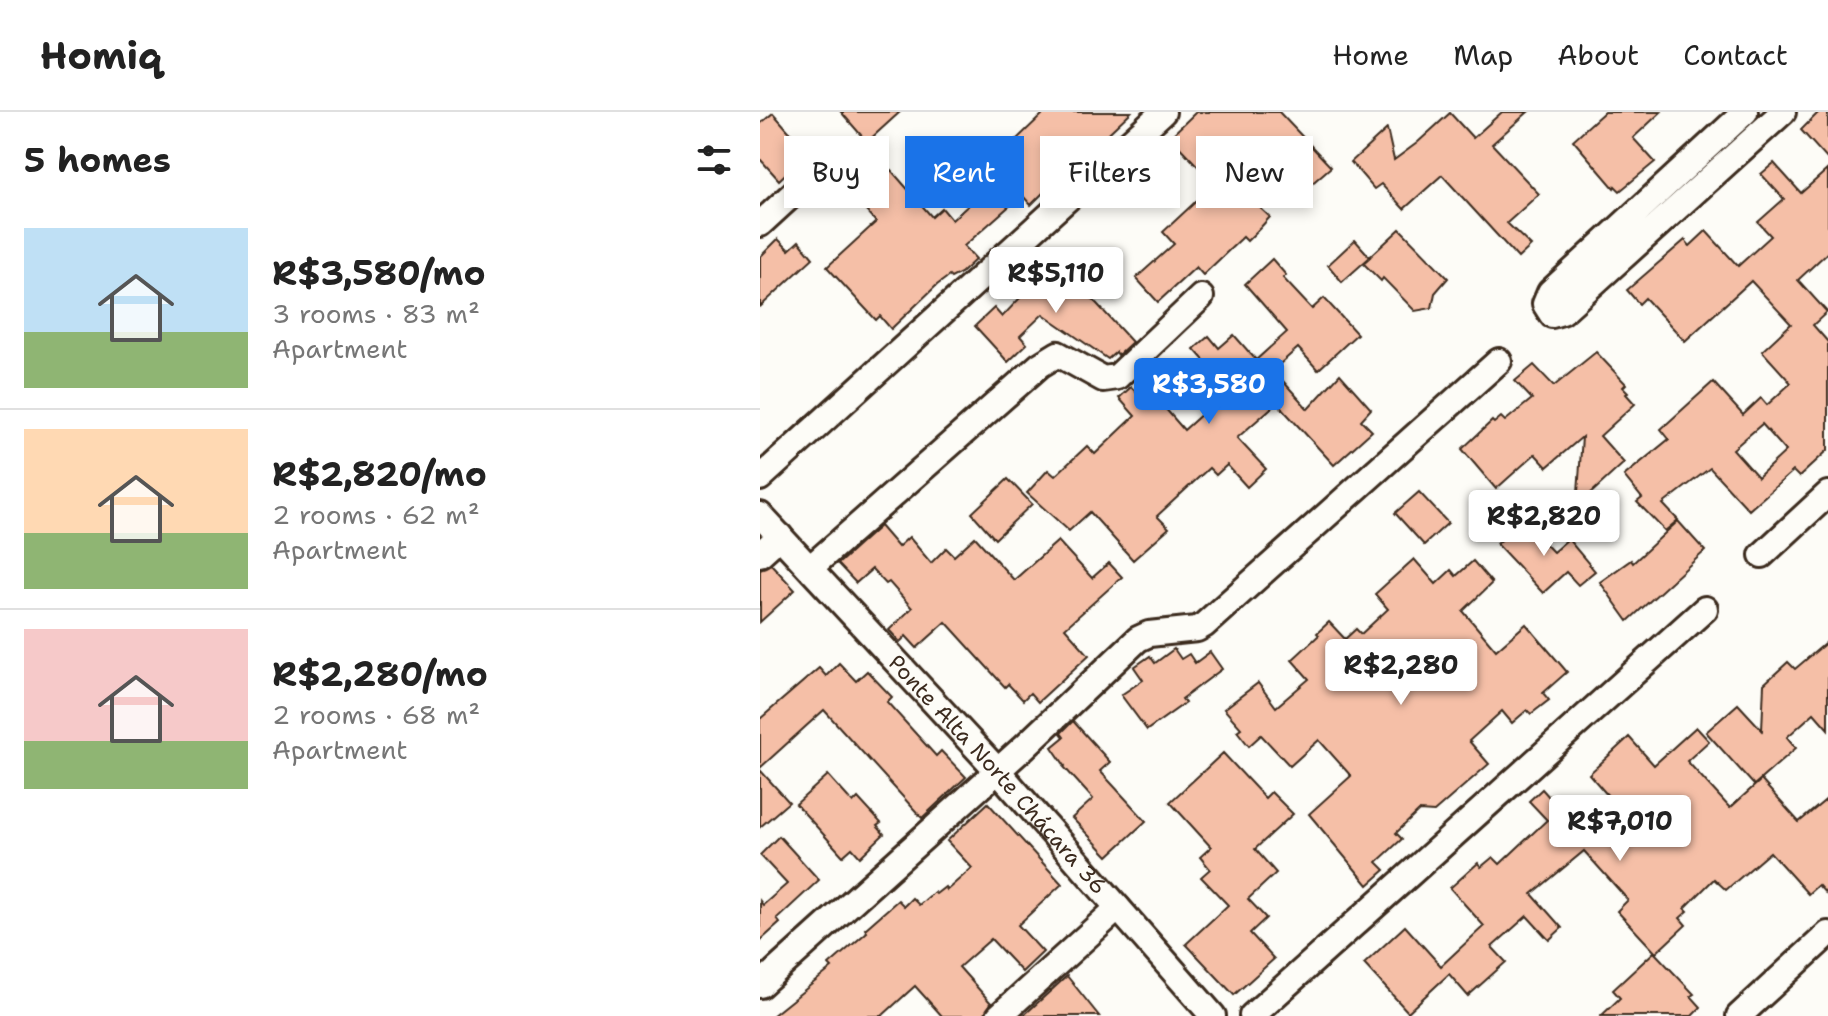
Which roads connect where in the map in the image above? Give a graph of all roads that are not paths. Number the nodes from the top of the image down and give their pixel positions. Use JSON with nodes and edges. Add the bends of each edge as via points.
{"nodes":[{"id":1,"x":1163,"y":112,"type":"edge"},
{"id":2,"x":1745,"y":112,"type":"edge"},
{"id":3,"x":1783,"y":112,"type":"edge"},
{"id":4,"x":784,"y":202,"type":"edge"},
{"id":5,"x":760,"y":224,"type":"edge"},
{"id":6,"x":1201,"y":297,"type":"dead end"},
{"id":7,"x":1499,"y":361,"type":"dead end"},
{"id":8,"x":760,"y":478,"type":"edge"},
{"id":9,"x":1828,"y":494,"type":"edge"},
{"id":10,"x":760,"y":515,"type":"edge"},
{"id":11,"x":780,"y":536,"type":"junction"},
{"id":12,"x":760,"y":554,"type":"edge"},
{"id":13,"x":1762,"y":555,"type":"dead end"},
{"id":14,"x":810,"y":568,"type":"junction"},
{"id":15,"x":1705,"y":609,"type":"dead end"},
{"id":16,"x":997,"y":770,"type":"junction"},
{"id":17,"x":1118,"y":908,"type":"junction"},
{"id":18,"x":1828,"y":934,"type":"edge"},
{"id":19,"x":760,"y":985,"type":"edge"},
{"id":20,"x":999,"y":1016,"type":"edge"},
{"id":21,"x":1213,"y":1016,"type":"edge"},
{"id":22,"x":1252,"y":1016,"type":"edge"},
{"id":23,"x":1739,"y":1016,"type":"edge"}],
"edges":[{"from":1,"to":8,"type":"street"},
{"from":2,"to":3,"type":"street","via":[[1550,292],[1547,311],[1562,312]]},
{"from":4,"to":5,"type":"street"},
{"from":6,"to":14,"type":"street","via":[[1117,377],[1103,379],[1058,354],[1040,365]]},
{"from":7,"to":16,"type":"street","via":[[1204,625],[1138,639]]},
{"from":9,"to":13,"type":"street"},
{"from":10,"to":11,"type":"street","name":"Ponte Alta Norte Chácara 36"},
{"from":11,"to":12,"type":"street"},
{"from":11,"to":14,"type":"street","name":"Ponte Alta Norte Chácara 36"},
{"from":14,"to":16,"type":"street","name":"Ponte Alta Norte Chácara 36"},
{"from":15,"to":22,"type":"street"},
{"from":16,"to":17,"type":"street","name":"Ponte Alta Norte Chácara 36"},
{"from":16,"to":19,"type":"street"},
{"from":17,"to":20,"type":"street"},
{"from":17,"to":21,"type":"street","name":"Ponte Alta Norte Chácara 36"},
{"from":18,"to":23,"type":"street"}]}
